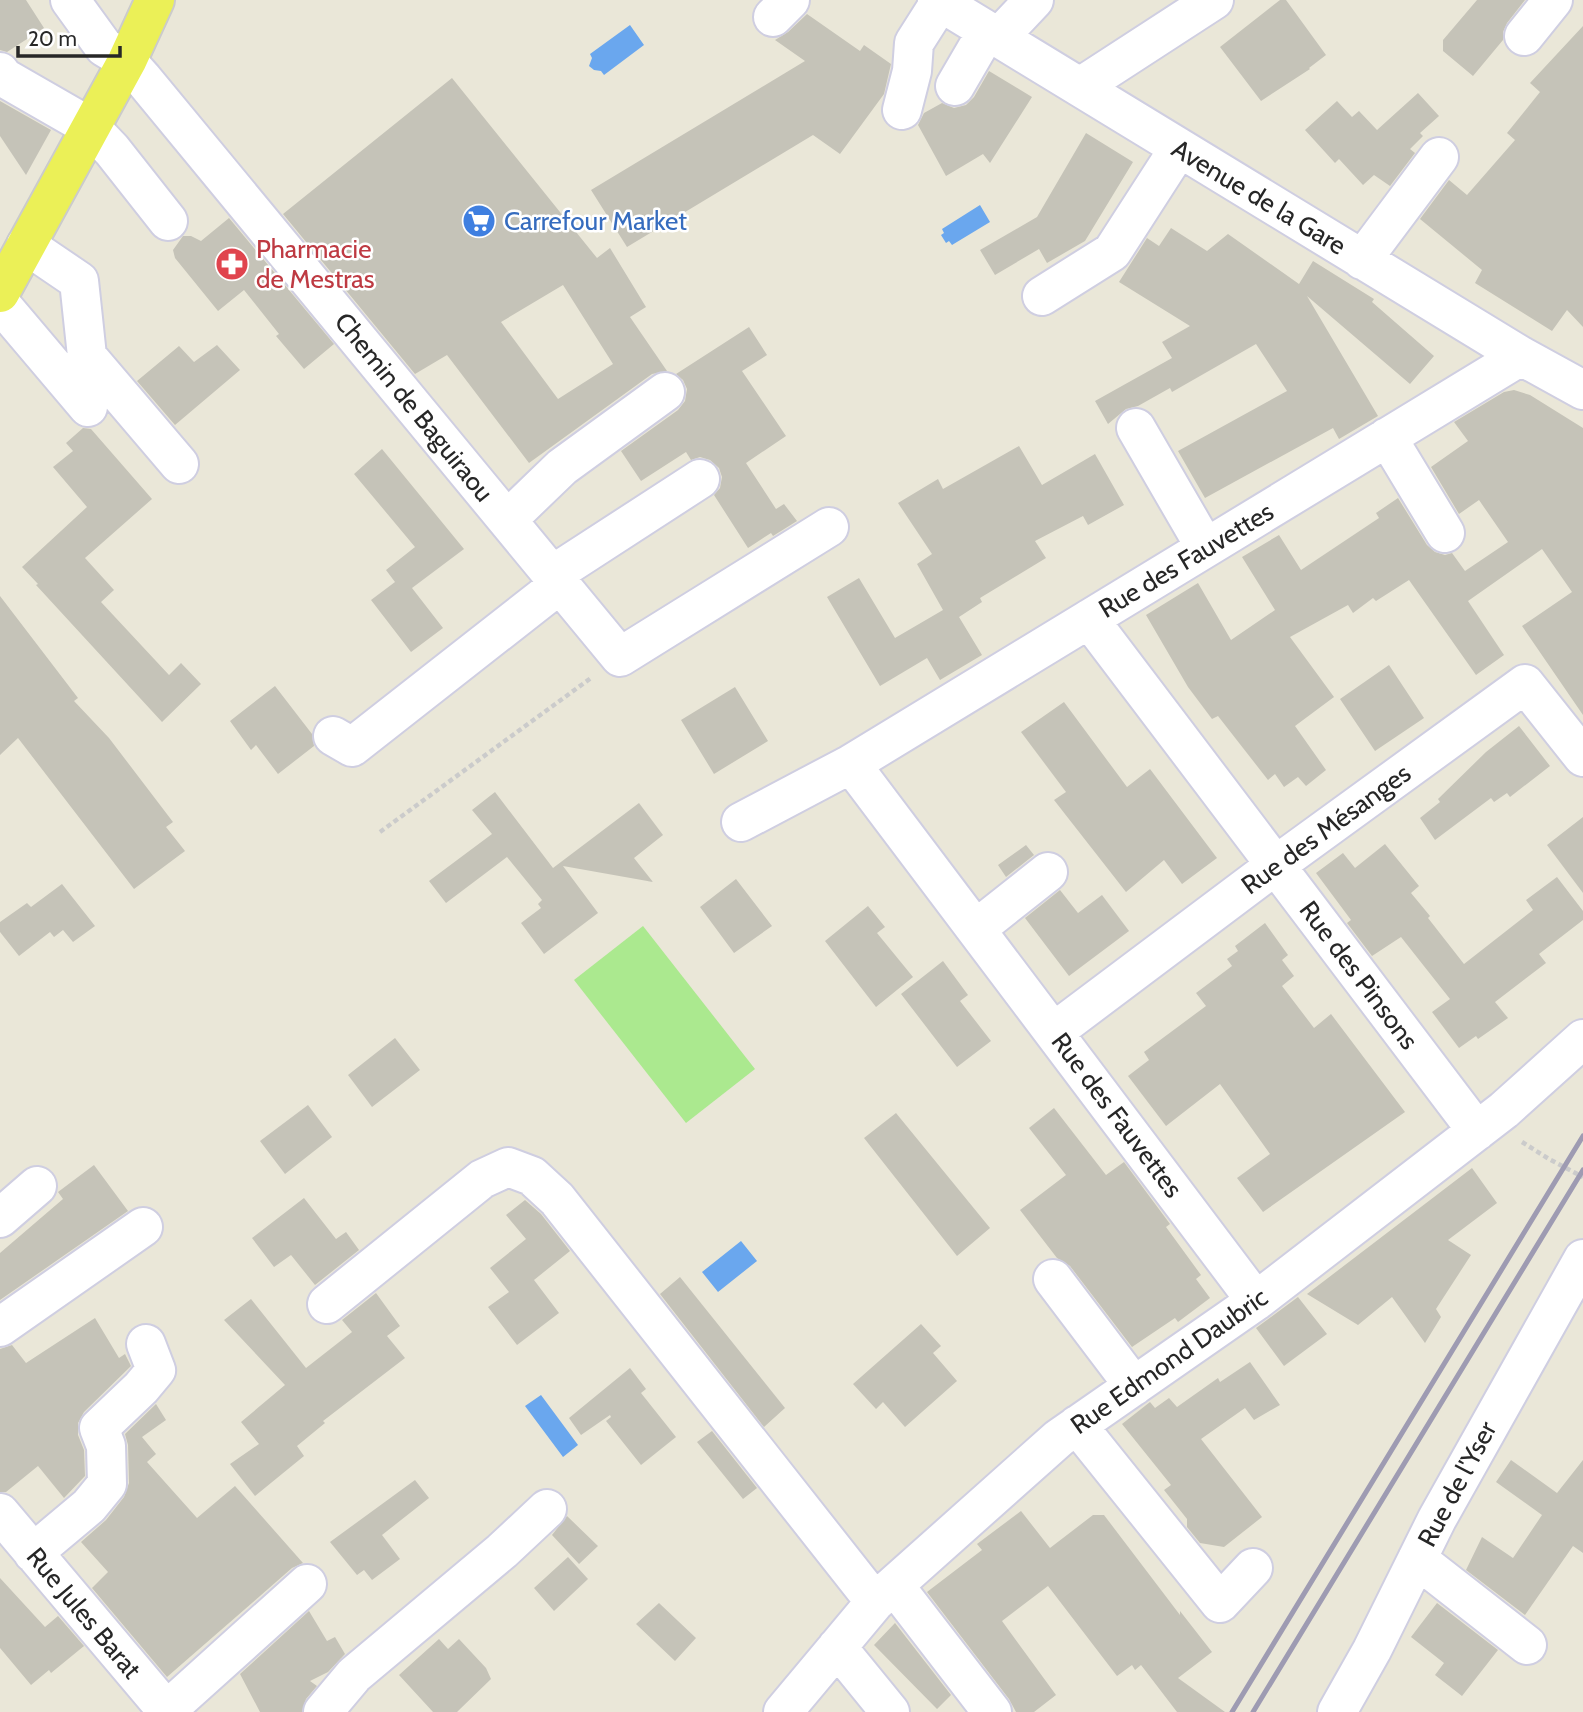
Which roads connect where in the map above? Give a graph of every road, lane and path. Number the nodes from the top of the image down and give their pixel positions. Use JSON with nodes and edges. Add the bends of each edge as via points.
{"nodes":[{"id":1,"x":71,"y":0,"type":"edge"},
{"id":2,"x":155,"y":0,"type":"edge"},
{"id":3,"x":1034,"y":0,"type":"edge"},
{"id":4,"x":1214,"y":0,"type":"edge"},
{"id":5,"x":1553,"y":0,"type":"edge"},
{"id":6,"x":938,"y":1,"type":"edge"},
{"id":7,"x":993,"y":34,"type":"junction"},
{"id":8,"x":1524,"y":36,"type":"dead end"},
{"id":9,"x":127,"y":61,"type":"junction"},
{"id":10,"x":0,"y":72,"type":"edge"},
{"id":11,"x":955,"y":86,"type":"dead end"},
{"id":12,"x":1080,"y":88,"type":"junction"},
{"id":13,"x":902,"y":110,"type":"dead end"},
{"id":14,"x":90,"y":127,"type":"junction"},
{"id":15,"x":1179,"y":148,"type":"junction"},
{"id":16,"x":1439,"y":157,"type":"dead end"},
{"id":17,"x":168,"y":221,"type":"dead end"},
{"id":18,"x":26,"y":245,"type":"junction"},
{"id":19,"x":1362,"y":260,"type":"junction"},
{"id":20,"x":0,"y":293,"type":"edge"},
{"id":21,"x":1042,"y":296,"type":"dead end"},
{"id":22,"x":0,"y":303,"type":"edge"},
{"id":23,"x":1521,"y":356,"type":"junction"},
{"id":24,"x":1583,"y":390,"type":"edge"},
{"id":25,"x":665,"y":392,"type":"dead end"},
{"id":26,"x":88,"y":407,"type":"dead end"},
{"id":27,"x":1136,"y":428,"type":"dead end"},
{"id":28,"x":1387,"y":438,"type":"junction"},
{"id":29,"x":179,"y":464,"type":"dead end"},
{"id":30,"x":700,"y":479,"type":"dead end"},
{"id":31,"x":507,"y":520,"type":"junction"},
{"id":32,"x":829,"y":527,"type":"dead end"},
{"id":33,"x":1445,"y":533,"type":"dead end"},
{"id":34,"x":1205,"y":548,"type":"junction"},
{"id":35,"x":556,"y":580,"type":"junction"},
{"id":36,"x":1089,"y":619,"type":"junction"},
{"id":37,"x":620,"y":657,"type":"junction"},
{"id":38,"x":333,"y":736,"type":"dead end"},
{"id":39,"x":1583,"y":757,"type":"edge"},
{"id":40,"x":851,"y":764,"type":"junction"},
{"id":41,"x":741,"y":822,"type":"dead end"},
{"id":42,"x":380,"y":832,"type":"dead end"},
{"id":43,"x":1276,"y":865,"type":"junction"},
{"id":44,"x":1048,"y":872,"type":"dead end"},
{"id":45,"x":976,"y":929,"type":"junction"},
{"id":46,"x":1055,"y":1031,"type":"junction"},
{"id":47,"x":1583,"y":1040,"type":"edge"},
{"id":48,"x":1483,"y":1126,"type":"junction"},
{"id":49,"x":1583,"y":1177,"type":"edge"},
{"id":50,"x":37,"y":1186,"type":"dead end"},
{"id":51,"x":0,"y":1219,"type":"edge"},
{"id":52,"x":143,"y":1227,"type":"dead end"},
{"id":53,"x":1583,"y":1259,"type":"edge"},
{"id":54,"x":1053,"y":1279,"type":"dead end"},
{"id":55,"x":1256,"y":1301,"type":"junction"},
{"id":56,"x":327,"y":1304,"type":"dead end"},
{"id":57,"x":0,"y":1327,"type":"edge"},
{"id":58,"x":146,"y":1343,"type":"dead end"},
{"id":59,"x":1134,"y":1386,"type":"junction"},
{"id":60,"x":1077,"y":1425,"type":"junction"},
{"id":61,"x":547,"y":1509,"type":"dead end"},
{"id":62,"x":0,"y":1513,"type":"edge"},
{"id":63,"x":772,"y":1513,"type":"dead end"},
{"id":64,"x":33,"y":1553,"type":"junction"},
{"id":65,"x":1417,"y":1559,"type":"junction"},
{"id":66,"x":1253,"y":1568,"type":"dead end"},
{"id":67,"x":307,"y":1584,"type":"dead end"},
{"id":68,"x":877,"y":1601,"type":"junction"},
{"id":69,"x":1527,"y":1645,"type":"dead end"},
{"id":70,"x":837,"y":1647,"type":"junction"},
{"id":71,"x":167,"y":1711,"type":"edge"},
{"id":72,"x":323,"y":1712,"type":"edge"},
{"id":73,"x":783,"y":1712,"type":"edge"},
{"id":74,"x":890,"y":1712,"type":"edge"},
{"id":75,"x":992,"y":1712,"type":"edge"},
{"id":76,"x":1337,"y":1712,"type":"edge"}],
"edges":[{"from":1,"to":9,"type":"street","name":"Chemin de Baguiraou","via":[[104,47]]},
{"from":2,"to":9,"type":"main road"},
{"from":3,"to":7,"type":"street"},
{"from":4,"to":12,"type":"street"},
{"from":5,"to":8,"type":"street"},
{"from":6,"to":7,"type":"street","name":"Avenue de la Gare"},
{"from":6,"to":13,"type":"street","via":[[915,43]]},
{"from":7,"to":11,"type":"street"},
{"from":7,"to":12,"type":"street","name":"Avenue de la Gare"},
{"from":9,"to":14,"type":"main road"},
{"from":9,"to":31,"type":"street","name":"Chemin de Baguiraou"},
{"from":10,"to":14,"type":"street"},
{"from":12,"to":15,"type":"street","name":"Avenue de la Gare"},
{"from":14,"to":17,"type":"street"},
{"from":14,"to":18,"type":"main road"},
{"from":15,"to":19,"type":"street","name":"Avenue de la Gare"},
{"from":15,"to":21,"type":"street","via":[[1112,251]]},
{"from":16,"to":19,"type":"street"},
{"from":18,"to":20,"type":"main road"},
{"from":18,"to":29,"type":"street","via":[[79,281],[88,356]]},
{"from":19,"to":23,"type":"street","name":"Avenue de la Gare"},
{"from":22,"to":26,"type":"street"},
{"from":23,"to":24,"type":"street","name":"Avenue de la Gare"},
{"from":23,"to":28,"type":"street","name":"Rue des Fauvettes"},
{"from":25,"to":31,"type":"street","via":[[562,467]]},
{"from":27,"to":34,"type":"street"},
{"from":28,"to":33,"type":"street"},
{"from":28,"to":34,"type":"street","name":"Rue des Fauvettes"},
{"from":30,"to":35,"type":"street"},
{"from":31,"to":35,"type":"street","name":"Chemin de Baguiraou"},
{"from":32,"to":37,"type":"street"},
{"from":34,"to":36,"type":"street","name":"Rue des Fauvettes"},
{"from":35,"to":37,"type":"street","name":"Chemin de Baguiraou"},
{"from":35,"to":38,"type":"street","via":[[352,747]]},
{"from":36,"to":40,"type":"street","name":"Rue des Fauvettes"},
{"from":36,"to":43,"type":"street","name":"Rue des Pinsons"},
{"from":37,"to":42,"type":"path"},
{"from":39,"to":43,"type":"street","name":"Rue des Mésanges","via":[[1525,684]]},
{"from":40,"to":41,"type":"street","name":"Rue des Fauvettes"},
{"from":40,"to":45,"type":"street","name":"Rue des Fauvettes"},
{"from":43,"to":46,"type":"street","name":"Rue des Mésanges"},
{"from":43,"to":48,"type":"street","name":"Rue des Pinsons"},
{"from":44,"to":45,"type":"street"},
{"from":45,"to":46,"type":"street","name":"Rue des Fauvettes"},
{"from":46,"to":55,"type":"street","name":"Rue des Fauvettes"},
{"from":47,"to":48,"type":"street","name":"Rue Edmond Daubric"},
{"from":48,"to":49,"type":"path"},
{"from":48,"to":55,"type":"street","name":"Rue Edmond Daubric"},
{"from":50,"to":51,"type":"street"},
{"from":52,"to":57,"type":"street"},
{"from":53,"to":65,"type":"street","name":"Rue de l'Yser"},
{"from":54,"to":59,"type":"street"},
{"from":55,"to":59,"type":"street","name":"Rue Edmond Daubric"},
{"from":56,"to":68,"type":"street","via":[[482,1179],[508,1167],[532,1176],[557,1199]]},
{"from":58,"to":64,"type":"street","via":[[156,1370],[99,1428],[106,1446],[107,1484],[89,1506]]},
{"from":59,"to":60,"type":"street","name":"Rue Edmond Daubric"},
{"from":60,"to":66,"type":"street","via":[[1220,1603]]},
{"from":60,"to":68,"type":"street","name":"Rue Edmond Daubric"},
{"from":61,"to":72,"type":"street","via":[[354,1675]]},
{"from":62,"to":64,"type":"street","name":"Rue Jules Barat"},
{"from":63,"to":68,"type":"street"},
{"from":64,"to":71,"type":"street","name":"Rue Jules Barat"},
{"from":65,"to":69,"type":"street"},
{"from":65,"to":76,"type":"street","name":"Rue de l'Yser"},
{"from":67,"to":71,"type":"street"},
{"from":68,"to":70,"type":"street","name":"Rue Edmond Daubric"},
{"from":68,"to":75,"type":"street"},
{"from":70,"to":73,"type":"street","name":"Rue Edmond Daubric"},
{"from":70,"to":74,"type":"street"}]}
